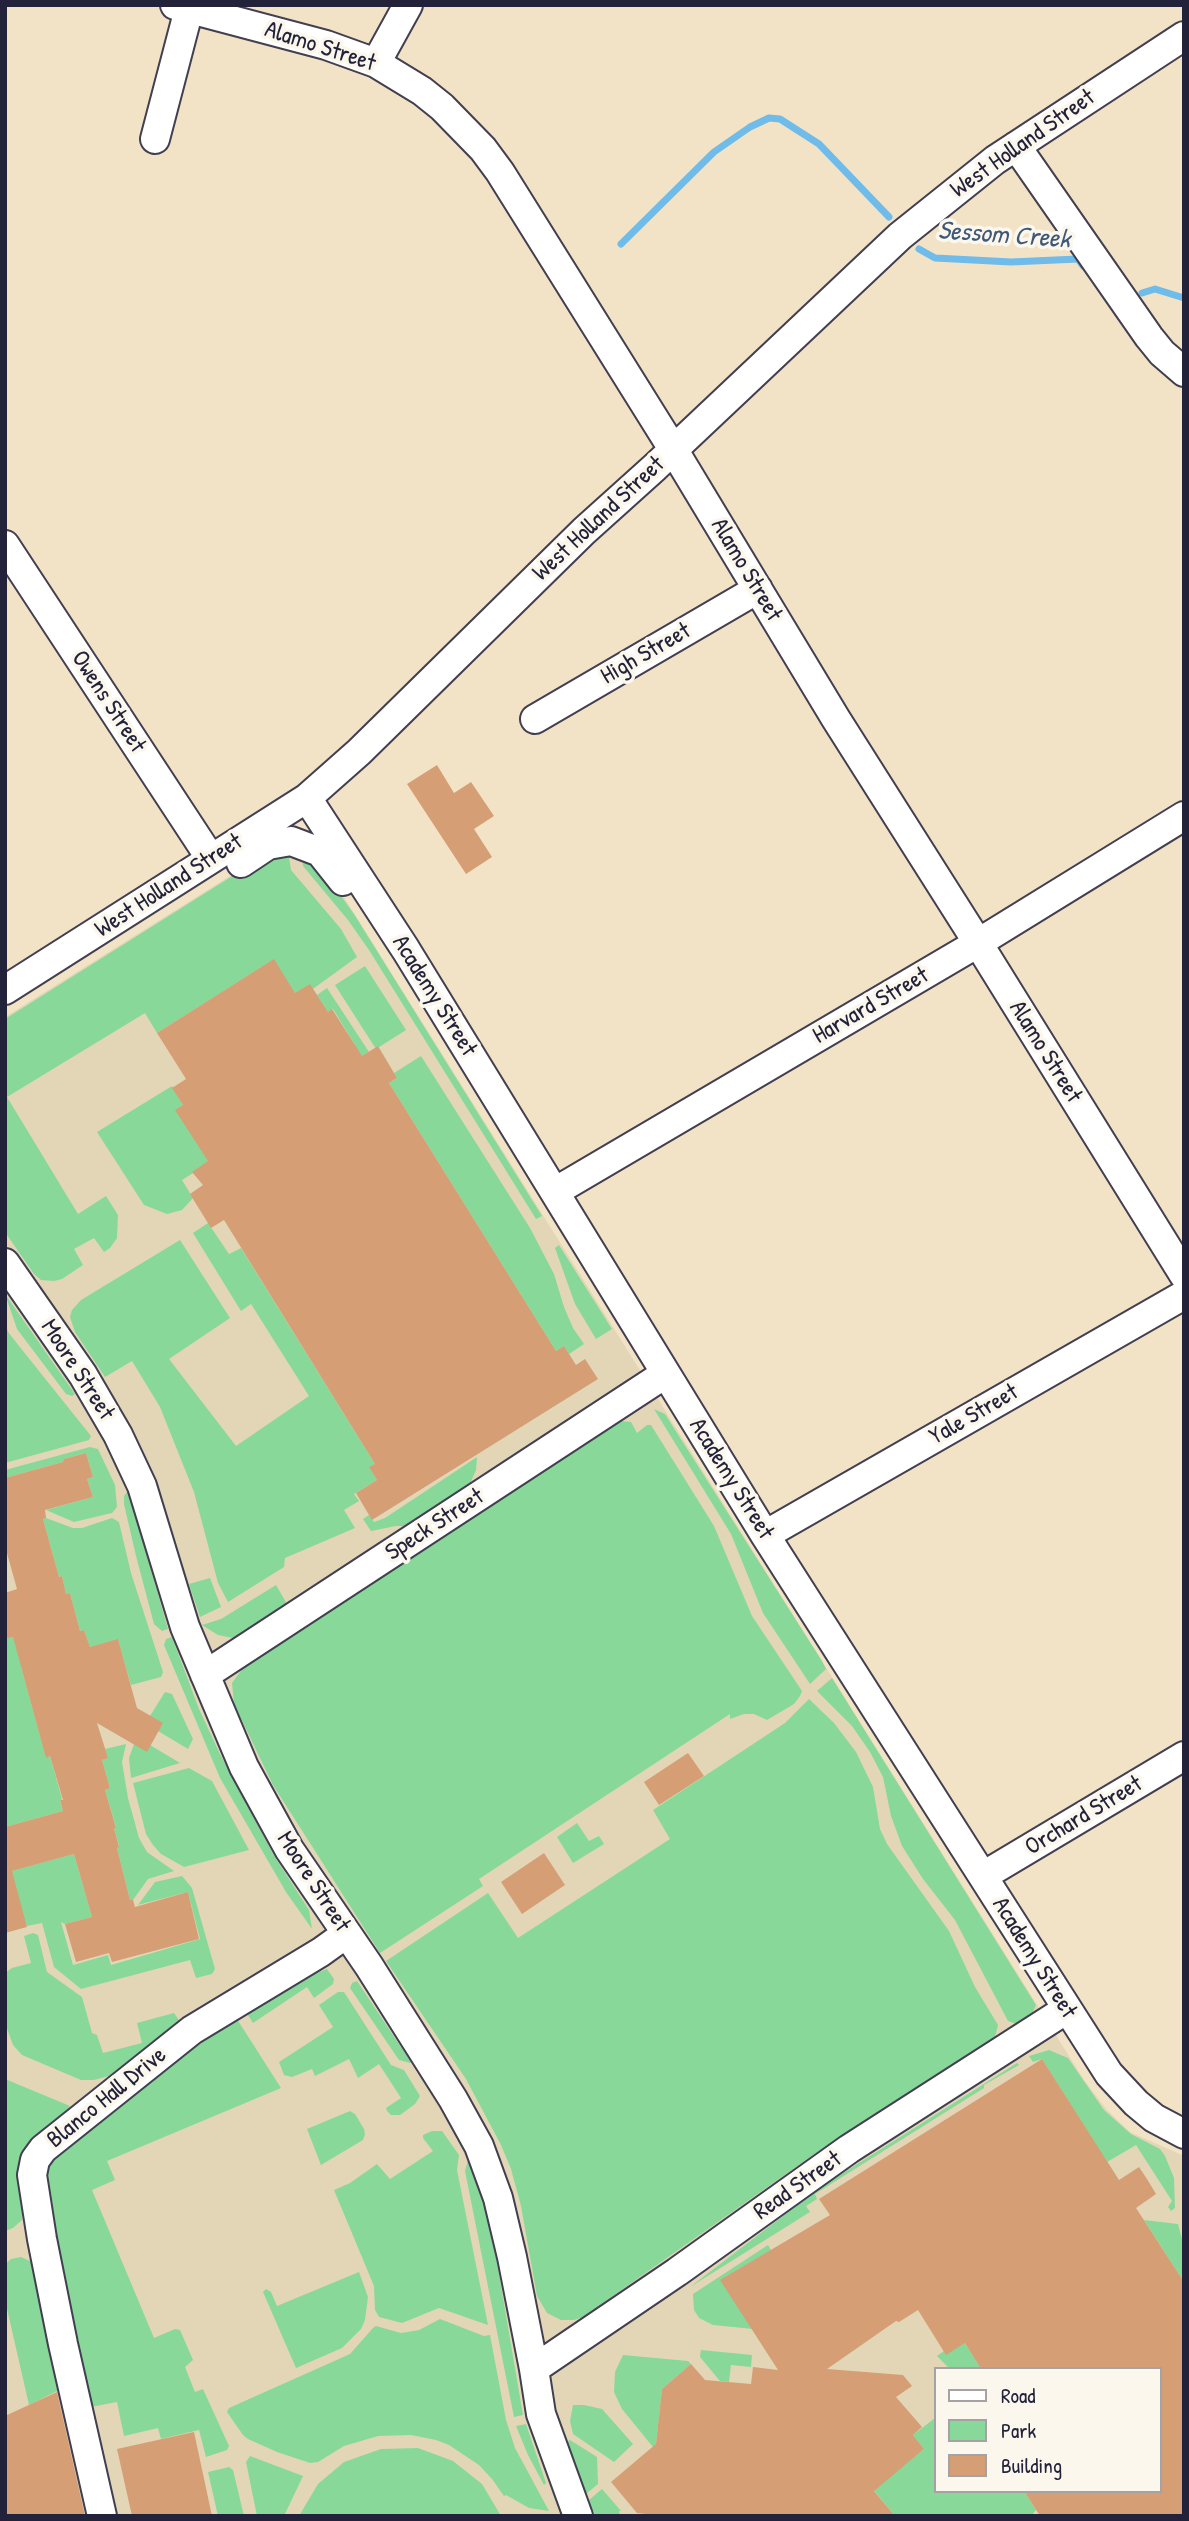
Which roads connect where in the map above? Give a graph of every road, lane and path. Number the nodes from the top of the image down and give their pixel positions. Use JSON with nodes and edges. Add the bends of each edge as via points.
{"nodes":[{"id":1,"x":408,"y":5,"type":"edge"},
{"id":2,"x":182,"y":7,"type":"edge"},
{"id":3,"x":1184,"y":36,"type":"edge"},
{"id":4,"x":376,"y":62,"type":"junction"},
{"id":5,"x":155,"y":139,"type":"dead end"},
{"id":6,"x":1016,"y":146,"type":"junction"},
{"id":7,"x":1184,"y":372,"type":"edge"},
{"id":8,"x":673,"y":449,"type":"junction"},
{"id":9,"x":5,"y":546,"type":"edge"},
{"id":10,"x":758,"y":590,"type":"junction"},
{"id":11,"x":535,"y":719,"type":"dead end"},
{"id":12,"x":307,"y":798,"type":"junction"},
{"id":13,"x":1184,"y":817,"type":"edge"},
{"id":14,"x":203,"y":865,"type":"junction"},
{"id":15,"x":366,"y":889,"type":"junction"},
{"id":16,"x":978,"y":943,"type":"junction"},
{"id":17,"x":5,"y":990,"type":"edge"},
{"id":18,"x":556,"y":1191,"type":"junction"},
{"id":19,"x":5,"y":1263,"type":"edge"},
{"id":20,"x":1184,"y":1275,"type":"edge"},
{"id":21,"x":1184,"y":1295,"type":"edge"},
{"id":22,"x":665,"y":1374,"type":"junction"},
{"id":23,"x":765,"y":1535,"type":"junction"},
{"id":24,"x":205,"y":1675,"type":"junction"},
{"id":25,"x":1184,"y":1756,"type":"edge"},
{"id":26,"x":983,"y":1876,"type":"junction"},
{"id":27,"x":346,"y":1934,"type":"junction"},
{"id":28,"x":1067,"y":2009,"type":"junction"},
{"id":29,"x":1184,"y":2134,"type":"edge"},
{"id":30,"x":534,"y":2370,"type":"junction"},
{"id":31,"x":103,"y":2516,"type":"edge"},
{"id":32,"x":578,"y":2516,"type":"edge"}],
"edges":[{"from":1,"to":4,"type":"street"},
{"from":2,"to":4,"type":"street","name":"Alamo Street"},
{"from":2,"to":5,"type":"street","name":"Alamo Street"},
{"from":3,"to":6,"type":"street","name":"West Holland Street"},
{"from":4,"to":8,"type":"street","name":"Alamo Street","via":[[442,107],[483,149]]},
{"from":6,"to":7,"type":"street","via":[[1149,337]]},
{"from":6,"to":8,"type":"street","name":"West Holland Street","via":[[900,236]]},
{"from":8,"to":10,"type":"street","name":"Alamo Street"},
{"from":8,"to":12,"type":"street","name":"West Holland Street"},
{"from":9,"to":14,"type":"street","name":"Owens Street"},
{"from":10,"to":11,"type":"street","name":"High Street"},
{"from":10,"to":16,"type":"street","name":"Alamo Street"},
{"from":12,"to":14,"type":"street","name":"West Holland Street"},
{"from":12,"to":15,"type":"street","name":"Academy Street"},
{"from":13,"to":16,"type":"street","name":"Harvard Street"},
{"from":14,"to":15,"type":"street","via":[[218,871],[234,867],[268,845],[291,841],[320,852],[344,881]]},
{"from":14,"to":17,"type":"street","name":"West Holland Street"},
{"from":15,"to":18,"type":"street","name":"Academy Street"},
{"from":16,"to":18,"type":"street","name":"Harvard Street"},
{"from":16,"to":20,"type":"street","name":"Alamo Street"},
{"from":18,"to":22,"type":"street","name":"Academy Street"},
{"from":19,"to":24,"type":"street","name":"Moore Street","via":[[83,1375],[118,1435],[142,1486],[185,1628]]},
{"from":21,"to":23,"type":"street","name":"Yale Street"},
{"from":22,"to":23,"type":"street","name":"Academy Street"},
{"from":22,"to":24,"type":"street","name":"Speck Street"},
{"from":23,"to":26,"type":"street","name":"Academy Street"},
{"from":24,"to":27,"type":"street","name":"Moore Street","via":[[261,1799]]},
{"from":25,"to":26,"type":"street","name":"Orchard Street"},
{"from":26,"to":28,"type":"street","name":"Academy Street"},
{"from":27,"to":30,"type":"street","name":"Moore Street","via":[[479,2146],[498,2198]]},
{"from":27,"to":31,"type":"street","name":"Blanco Hall Drive","via":[[192,2030],[52,2141],[35,2160],[32,2175],[42,2239]]},
{"from":28,"to":29,"type":"street","name":"Academy Street","via":[[1120,2088],[1154,2118]]},
{"from":28,"to":30,"type":"street","name":"Read Street","via":[[849,2149]]},
{"from":30,"to":32,"type":"street","name":"Moore Street","via":[[541,2414]]}]}
